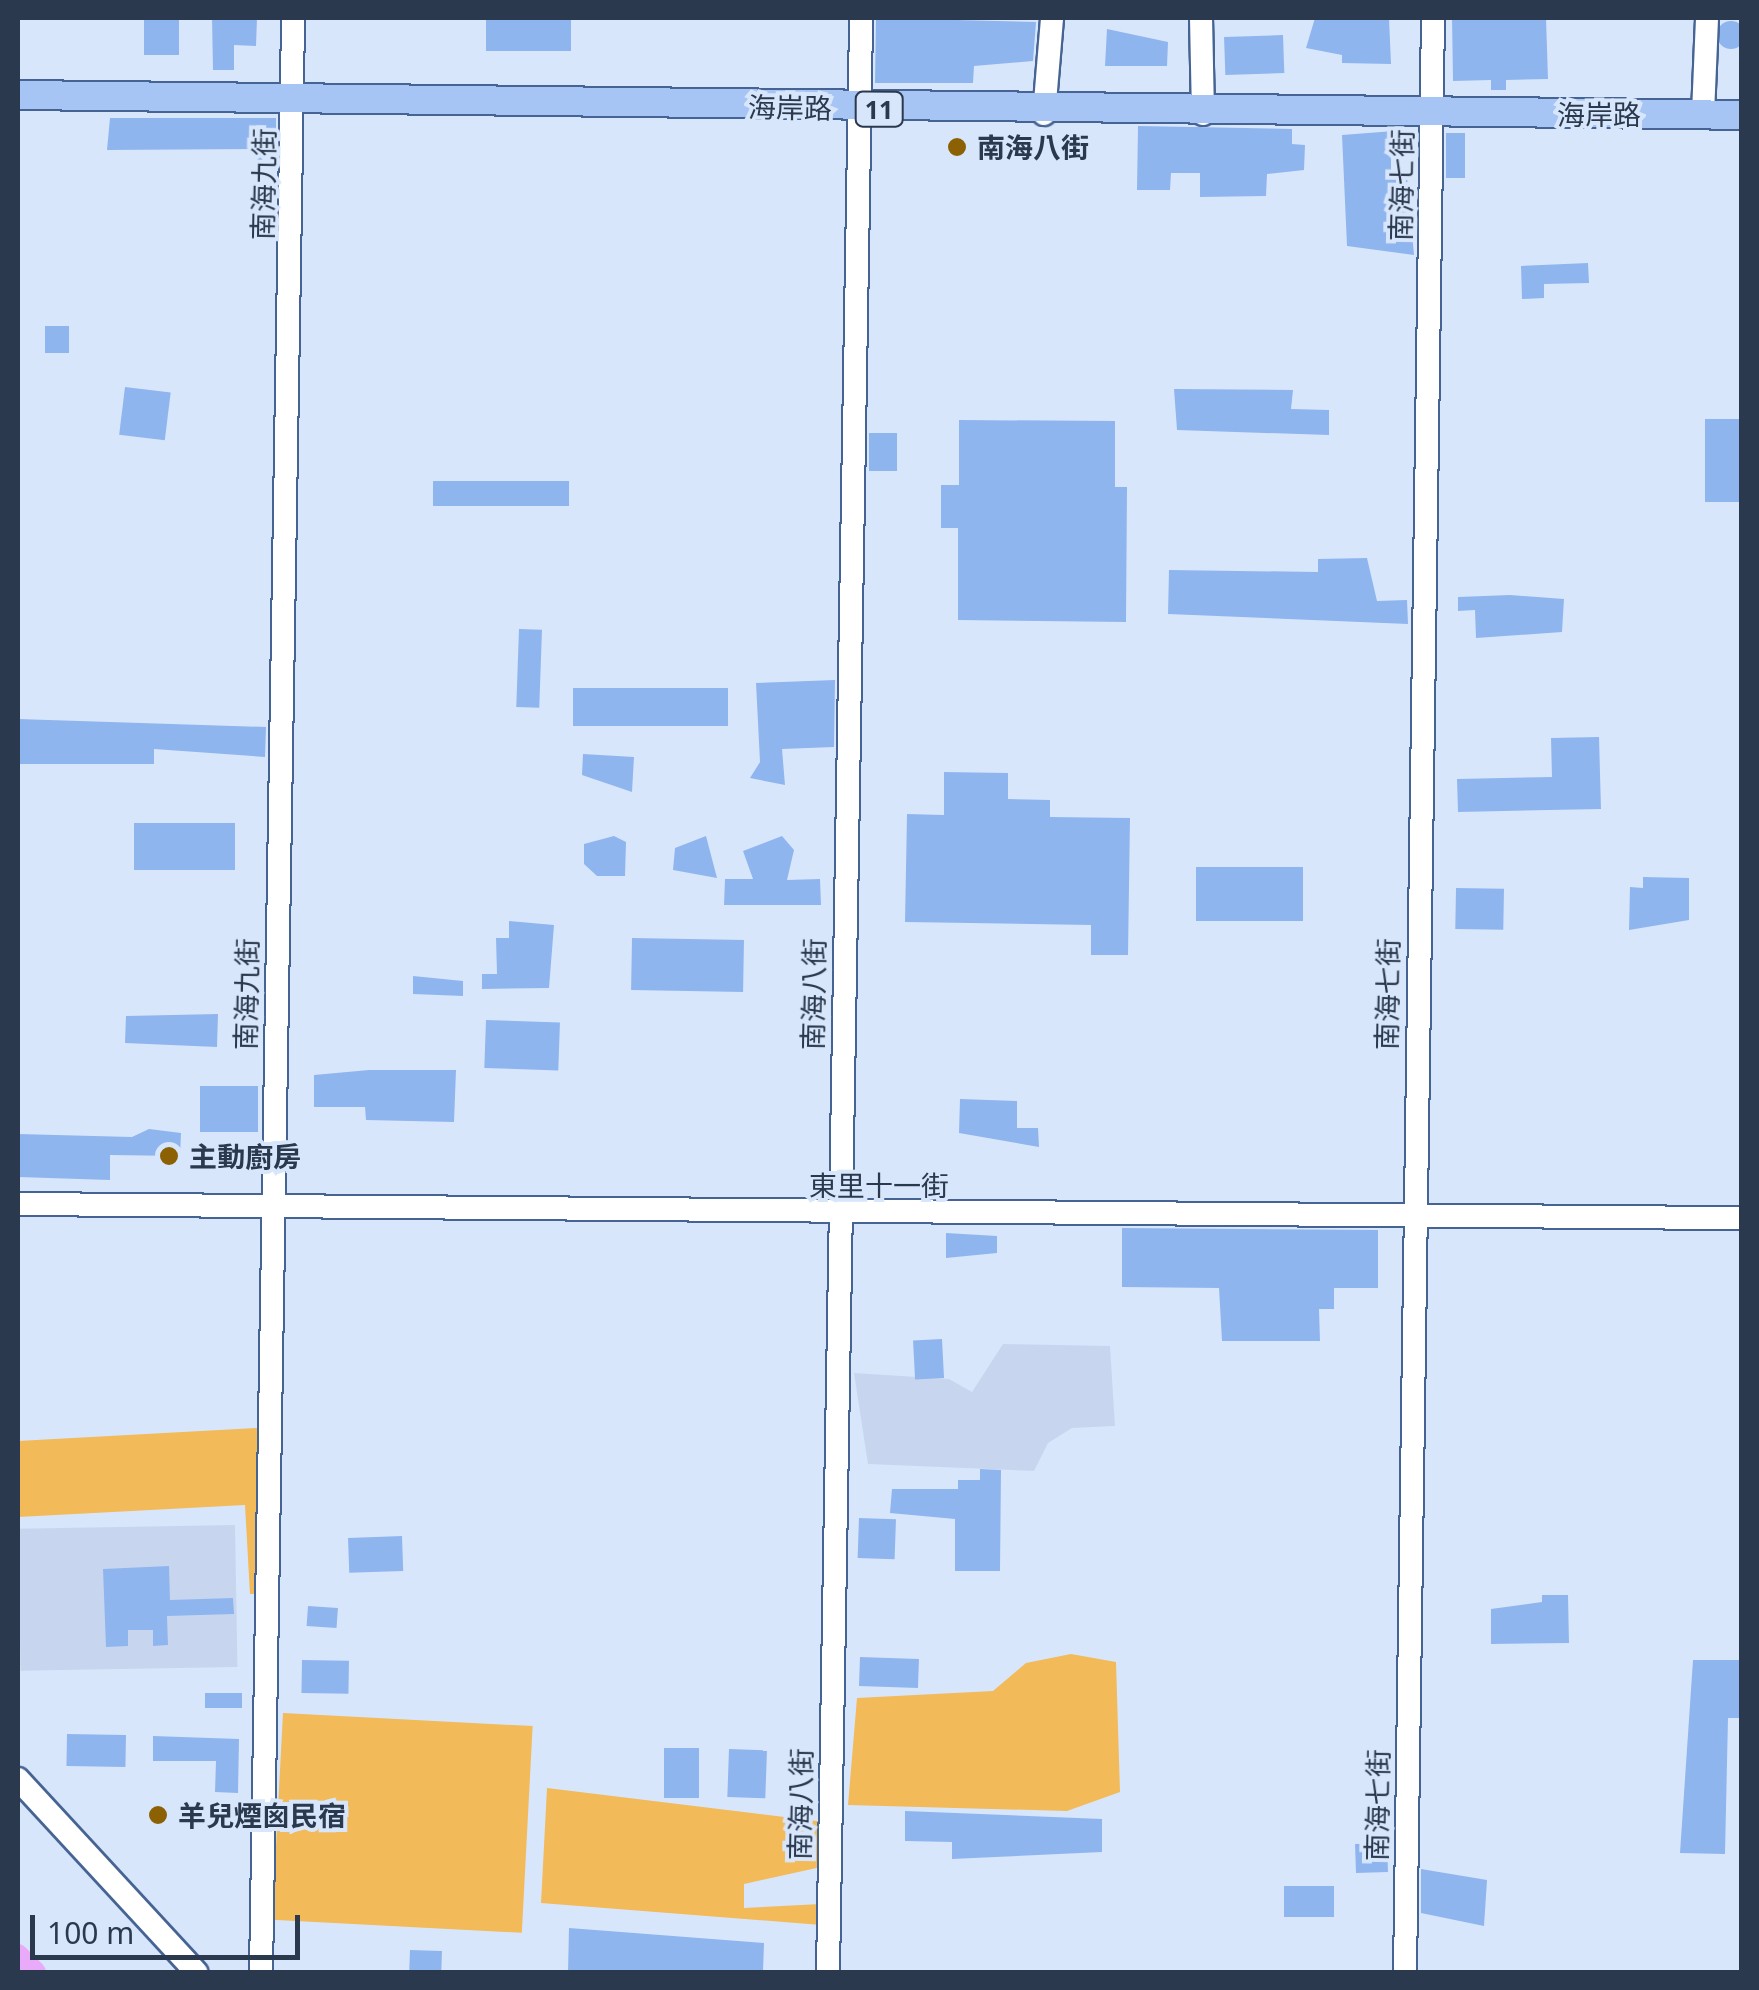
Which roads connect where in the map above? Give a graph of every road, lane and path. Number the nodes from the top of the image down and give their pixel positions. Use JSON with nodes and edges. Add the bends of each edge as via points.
{"nodes":[{"id":1,"x":293,"y":18,"type":"edge"},
{"id":2,"x":861,"y":18,"type":"edge"},
{"id":3,"x":1052,"y":18,"type":"edge"},
{"id":4,"x":1200,"y":18,"type":"edge"},
{"id":5,"x":1433,"y":18,"type":"edge"},
{"id":6,"x":1706,"y":18,"type":"edge"},
{"id":7,"x":18,"y":95,"type":"edge"},
{"id":8,"x":296,"y":97,"type":"junction"},
{"id":9,"x":857,"y":109,"type":"junction"},
{"id":10,"x":1044,"y":114,"type":"junction"},
{"id":11,"x":1204,"y":114,"type":"junction"},
{"id":12,"x":1432,"y":114,"type":"junction"},
{"id":13,"x":1703,"y":114,"type":"junction"},
{"id":14,"x":1742,"y":116,"type":"edge"},
{"id":15,"x":18,"y":1204,"type":"edge"},
{"id":16,"x":271,"y":1208,"type":"junction"},
{"id":17,"x":1414,"y":1212,"type":"junction"},
{"id":18,"x":839,"y":1216,"type":"junction"},
{"id":19,"x":1742,"y":1218,"type":"edge"},
{"id":20,"x":18,"y":1779,"type":"edge"},
{"id":21,"x":196,"y":1972,"type":"edge"},
{"id":22,"x":261,"y":1972,"type":"edge"},
{"id":23,"x":828,"y":1972,"type":"edge"},
{"id":24,"x":1405,"y":1972,"type":"edge"}],
"edges":[{"from":1,"to":8,"type":"street","name":"南海九街"},
{"from":2,"to":9,"type":"street","name":"南海八街"},
{"from":3,"to":10,"type":"street"},
{"from":4,"to":11,"type":"street"},
{"from":5,"to":12,"type":"street","name":"南海七街"},
{"from":6,"to":13,"type":"street"},
{"from":7,"to":8,"type":"main road","name":"海岸路","number":"11"},
{"from":8,"to":9,"type":"main road","name":"海岸路","number":"11"},
{"from":8,"to":16,"type":"street","name":"南海九街"},
{"from":9,"to":10,"type":"main road","name":"海岸路","number":"11"},
{"from":9,"to":18,"type":"street","name":"南海八街"},
{"from":10,"to":11,"type":"main road","name":"海岸路","number":"11"},
{"from":11,"to":12,"type":"main road","name":"海岸路","number":"11"},
{"from":12,"to":13,"type":"main road","name":"海岸路","number":"11"},
{"from":12,"to":17,"type":"street","name":"南海七街"},
{"from":13,"to":14,"type":"main road","name":"海岸路","number":"11"},
{"from":15,"to":16,"type":"street","name":"東里十一街"},
{"from":16,"to":18,"type":"street","name":"東里十一街"},
{"from":16,"to":22,"type":"street","name":"南海九街"},
{"from":17,"to":18,"type":"street","name":"東里十一街"},
{"from":17,"to":19,"type":"street","name":"東里十一街"},
{"from":17,"to":24,"type":"street","name":"南海七街"},
{"from":18,"to":23,"type":"street","name":"南海八街"},
{"from":20,"to":21,"type":"street"}]}
